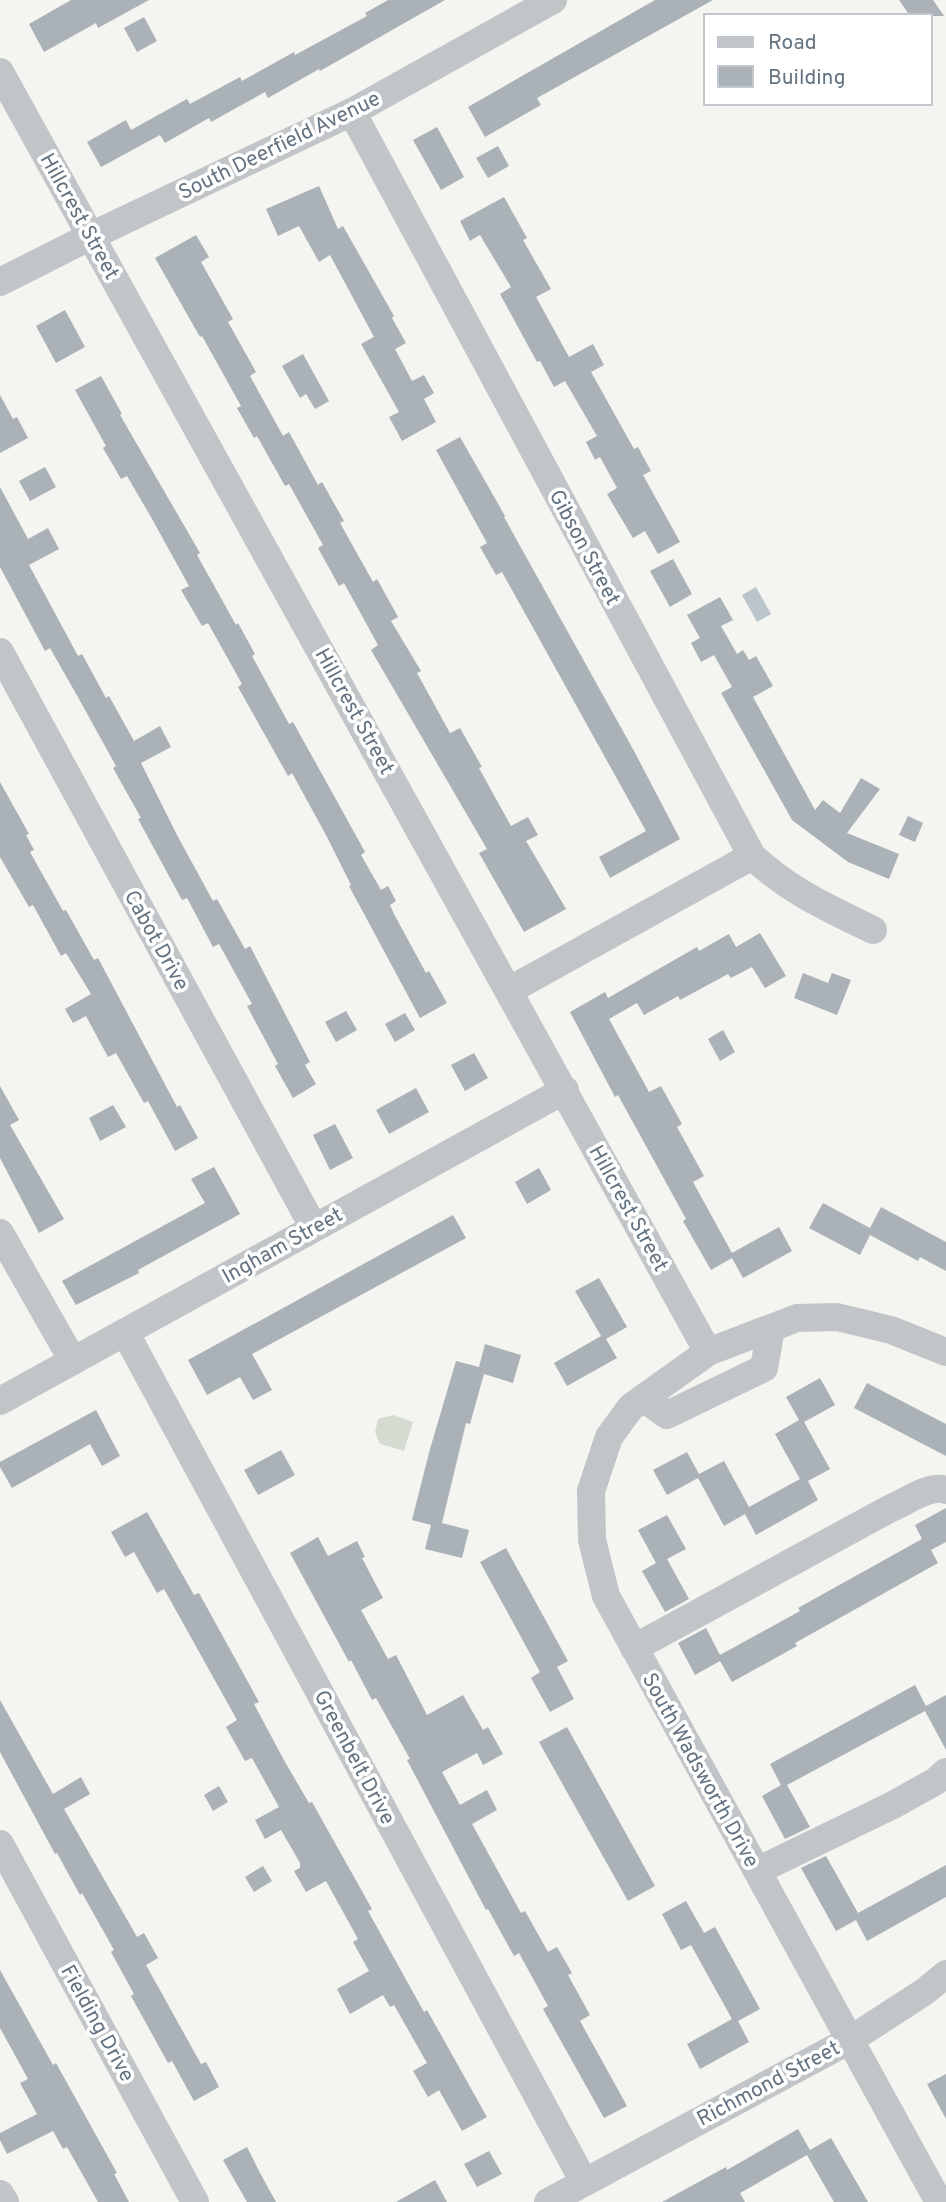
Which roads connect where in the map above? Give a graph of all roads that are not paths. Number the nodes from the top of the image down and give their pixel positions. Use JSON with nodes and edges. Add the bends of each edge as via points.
{"nodes":[{"id":1,"x":553,"y":0,"type":"edge"},
{"id":2,"x":0,"y":72,"type":"edge"},
{"id":3,"x":352,"y":112,"type":"junction"},
{"id":4,"x":91,"y":236,"type":"junction"},
{"id":5,"x":0,"y":282,"type":"edge"},
{"id":6,"x":0,"y":652,"type":"edge"},
{"id":7,"x":752,"y":856,"type":"junction"},
{"id":8,"x":873,"y":930,"type":"dead end"},
{"id":9,"x":510,"y":990,"type":"junction"},
{"id":10,"x":565,"y":1090,"type":"junction"},
{"id":11,"x":314,"y":1228,"type":"junction"},
{"id":12,"x":0,"y":1233,"type":"edge"},
{"id":13,"x":771,"y":1328,"type":"junction"},
{"id":14,"x":125,"y":1332,"type":"junction"},
{"id":15,"x":708,"y":1352,"type":"junction"},
{"id":16,"x":946,"y":1352,"type":"edge"},
{"id":17,"x":73,"y":1361,"type":"junction"},
{"id":18,"x":643,"y":1398,"type":"junction"},
{"id":19,"x":0,"y":1401,"type":"edge"},
{"id":20,"x":946,"y":1490,"type":"edge"},
{"id":21,"x":634,"y":1648,"type":"junction"},
{"id":22,"x":946,"y":1772,"type":"edge"},
{"id":23,"x":0,"y":1844,"type":"edge"},
{"id":24,"x":757,"y":1871,"type":"junction"},
{"id":25,"x":946,"y":1974,"type":"edge"},
{"id":26,"x":849,"y":2040,"type":"junction"},
{"id":27,"x":584,"y":2182,"type":"junction"},
{"id":28,"x":0,"y":2194,"type":"edge"},
{"id":29,"x":5,"y":2202,"type":"edge"},
{"id":30,"x":195,"y":2202,"type":"edge"},
{"id":31,"x":548,"y":2202,"type":"edge"},
{"id":32,"x":939,"y":2202,"type":"edge"}],
"edges":[{"from":1,"to":3,"type":"street","name":"South Deerfield Avenue"},
{"from":2,"to":4,"type":"street","name":"Hillcrest Street"},
{"from":3,"to":4,"type":"street","name":"South Deerfield Avenue"},
{"from":3,"to":7,"type":"street","name":"Gibson Street"},
{"from":4,"to":5,"type":"street","name":"South Deerfield Avenue"},
{"from":4,"to":9,"type":"street","name":"Hillcrest Street"},
{"from":6,"to":11,"type":"street","name":"Cabot Drive"},
{"from":7,"to":8,"type":"street","name":"Gibson Street","via":[[808,898]]},
{"from":7,"to":9,"type":"street"},
{"from":9,"to":10,"type":"street","name":"Hillcrest Street"},
{"from":10,"to":11,"type":"street","name":"Ingham Street"},
{"from":10,"to":15,"type":"street","name":"Hillcrest Street"},
{"from":11,"to":14,"type":"street","name":"Ingham Street"},
{"from":12,"to":17,"type":"street"},
{"from":13,"to":15,"type":"street","name":"South Wadsworth Drive"},
{"from":13,"to":16,"type":"street","name":"South Wadsworth Drive","via":[[797,1318],[837,1317],[891,1330]]},
{"from":13,"to":18,"type":"street","via":[[764,1368],[667,1415]]},
{"from":14,"to":17,"type":"street","name":"Ingham Street"},
{"from":14,"to":27,"type":"street","name":"Greenbelt Drive"},
{"from":15,"to":18,"type":"street","name":"South Wadsworth Drive"},
{"from":17,"to":19,"type":"street","name":"Ingham Street"},
{"from":18,"to":21,"type":"street","name":"South Wadsworth Drive","via":[[609,1437],[591,1491],[592,1540],[606,1596]]},
{"from":20,"to":21,"type":"street","via":[[931,1490],[891,1508]]},
{"from":21,"to":24,"type":"street","name":"South Wadsworth Drive"},
{"from":22,"to":24,"type":"street","via":[[893,1805]]},
{"from":23,"to":30,"type":"street","name":"Fielding Drive"},
{"from":24,"to":26,"type":"street","name":"South Wadsworth Drive"},
{"from":25,"to":26,"type":"street","name":"Richmond Street"},
{"from":26,"to":27,"type":"street","name":"Richmond Street"},
{"from":26,"to":32,"type":"street","name":"South Wadsworth Drive"},
{"from":27,"to":31,"type":"street","name":"Richmond Street"},
{"from":28,"to":29,"type":"street"}]}
